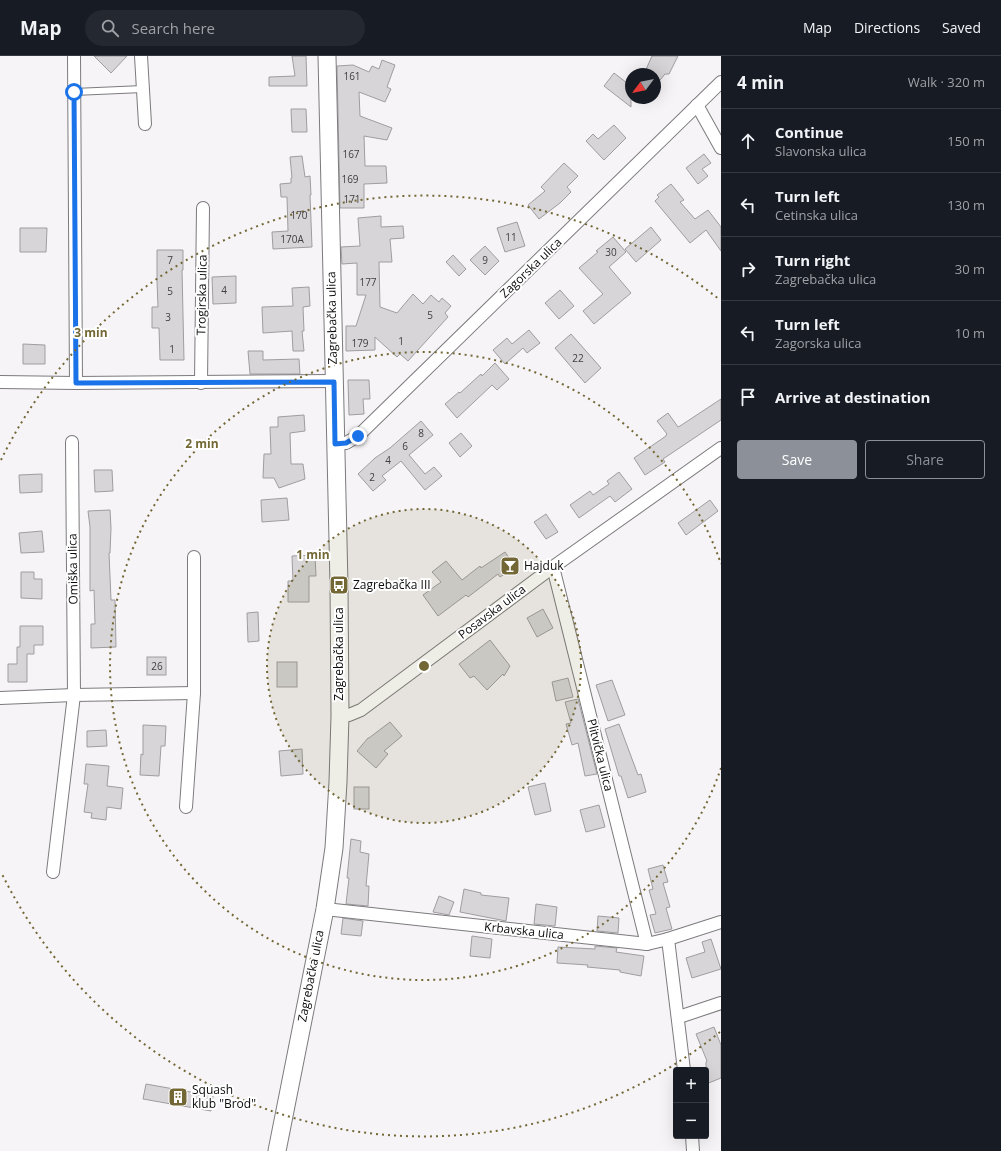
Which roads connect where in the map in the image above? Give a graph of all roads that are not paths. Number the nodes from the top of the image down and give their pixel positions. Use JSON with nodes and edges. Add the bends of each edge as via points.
{"nodes":[{"id":1,"x":74,"y":56,"type":"edge"},
{"id":2,"x":141,"y":56,"type":"edge"},
{"id":3,"x":327,"y":56,"type":"edge"},
{"id":4,"x":721,"y":82,"type":"edge"},
{"id":5,"x":143,"y":89,"type":"junction"},
{"id":6,"x":74,"y":92,"type":"junction"},
{"id":7,"x":697,"y":105,"type":"junction"},
{"id":8,"x":145,"y":124,"type":"dead end"},
{"id":9,"x":721,"y":148,"type":"edge"},
{"id":10,"x":203,"y":208,"type":"dead end"},
{"id":11,"x":0,"y":382,"type":"edge"},
{"id":12,"x":334,"y":382,"type":"junction"},
{"id":13,"x":76,"y":383,"type":"junction"},
{"id":14,"x":200,"y":383,"type":"junction"},
{"id":15,"x":72,"y":442,"type":"dead end"},
{"id":16,"x":335,"y":444,"type":"junction"},
{"id":17,"x":721,"y":448,"type":"edge"},
{"id":18,"x":194,"y":557,"type":"dead end"},
{"id":19,"x":553,"y":567,"type":"junction"},
{"id":20,"x":194,"y":693,"type":"junction"},
{"id":21,"x":74,"y":695,"type":"junction"},
{"id":22,"x":0,"y":698,"type":"edge"},
{"id":23,"x":340,"y":716,"type":"junction"},
{"id":24,"x":186,"y":807,"type":"dead end"},
{"id":25,"x":53,"y":872,"type":"dead end"},
{"id":26,"x":325,"y":909,"type":"junction"},
{"id":27,"x":721,"y":922,"type":"edge"},
{"id":28,"x":668,"y":939,"type":"junction"},
{"id":29,"x":647,"y":944,"type":"junction"},
{"id":30,"x":721,"y":1003,"type":"edge"},
{"id":31,"x":679,"y":1017,"type":"junction"},
{"id":32,"x":684,"y":1067,"type":"edge"},
{"id":33,"x":692,"y":1139,"type":"edge"},
{"id":34,"x":277,"y":1151,"type":"edge"},
{"id":35,"x":693,"y":1151,"type":"edge"}],
"edges":[{"from":1,"to":6,"type":"street"},
{"from":2,"to":5,"type":"street"},
{"from":3,"to":12,"type":"main road","name":"Zagrebačka ulica"},
{"from":4,"to":7,"type":"street","name":"Zagorska ulica"},
{"from":5,"to":6,"type":"lane"},
{"from":5,"to":8,"type":"street"},
{"from":6,"to":13,"type":"street"},
{"from":7,"to":9,"type":"street"},
{"from":7,"to":16,"type":"street","name":"Zagorska ulica","via":[[358,436],[346,443]]},
{"from":10,"to":14,"type":"street","name":"Trogirska ulica"},
{"from":11,"to":13,"type":"street"},
{"from":12,"to":14,"type":"street"},
{"from":12,"to":16,"type":"main road","name":"Zagrebačka ulica"},
{"from":13,"to":14,"type":"street"},
{"from":15,"to":21,"type":"street","name":"Omiška ulica"},
{"from":16,"to":23,"type":"main road","name":"Zagrebačka ulica"},
{"from":17,"to":19,"type":"street","name":"Posavska ulica"},
{"from":18,"to":20,"type":"street"},
{"from":19,"to":23,"type":"street","name":"Posavska ulica","via":[[361,710]]},
{"from":19,"to":29,"type":"street","name":"Plitvička ulica"},
{"from":20,"to":21,"type":"street"},
{"from":20,"to":24,"type":"street"},
{"from":21,"to":22,"type":"street"},
{"from":21,"to":25,"type":"street","name":"Omiška ulica"},
{"from":23,"to":26,"type":"main road","name":"Zagrebačka ulica","via":[[334,848]]},
{"from":26,"to":29,"type":"street","name":"Krbavska ulica"},
{"from":26,"to":34,"type":"main road","name":"Zagrebačka ulica"},
{"from":27,"to":28,"type":"street","name":"Krbavska ulica"},
{"from":28,"to":29,"type":"street","name":"Krbavska ulica"},
{"from":28,"to":31,"type":"street"},
{"from":30,"to":31,"type":"street"},
{"from":31,"to":32,"type":"street"},
{"from":33,"to":35,"type":"street"}]}
